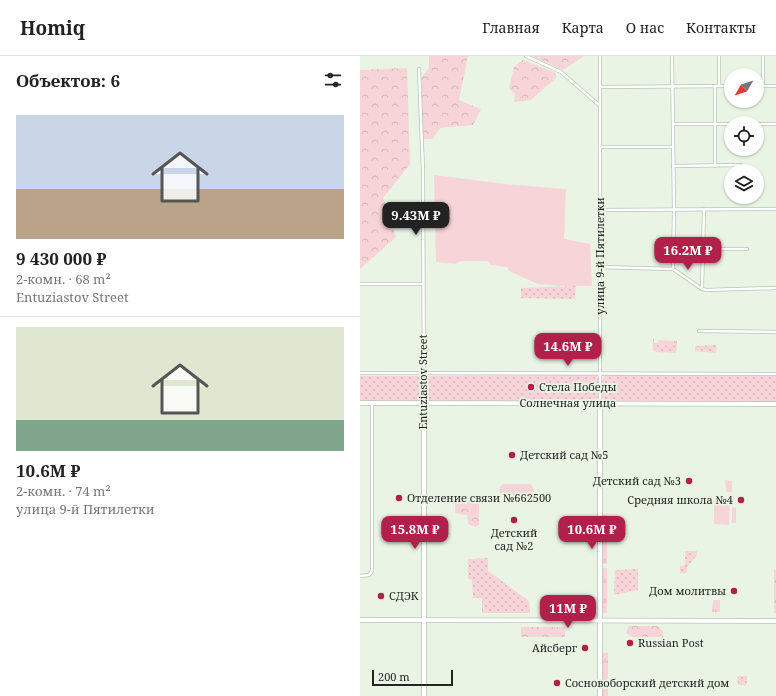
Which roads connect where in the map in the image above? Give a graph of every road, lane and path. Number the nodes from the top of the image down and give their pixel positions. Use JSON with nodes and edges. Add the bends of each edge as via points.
{"nodes":[{"id":1,"x":526,"y":56,"type":"edge"},
{"id":2,"x":600,"y":56,"type":"edge"},
{"id":3,"x":672,"y":56,"type":"edge"},
{"id":4,"x":719,"y":56,"type":"edge"},
{"id":5,"x":763,"y":56,"type":"edge"},
{"id":6,"x":763,"y":68,"type":"edge"},
{"id":7,"x":419,"y":69,"type":"dead end"},
{"id":8,"x":672,"y":86,"type":"junction"},
{"id":9,"x":717,"y":86,"type":"junction"},
{"id":10,"x":724,"y":86,"type":"edge"},
{"id":11,"x":764,"y":86,"type":"edge"},
{"id":12,"x":776,"y":86,"type":"edge"},
{"id":13,"x":600,"y":87,"type":"junction"},
{"id":14,"x":600,"y":105,"type":"junction"},
{"id":15,"x":715,"y":123,"type":"junction"},
{"id":16,"x":672,"y":124,"type":"junction"},
{"id":17,"x":724,"y":124,"type":"edge"},
{"id":18,"x":764,"y":124,"type":"edge"},
{"id":19,"x":776,"y":124,"type":"edge"},
{"id":20,"x":600,"y":147,"type":"junction"},
{"id":21,"x":672,"y":147,"type":"junction"},
{"id":22,"x":673,"y":166,"type":"junction"},
{"id":23,"x":716,"y":166,"type":"junction"},
{"id":24,"x":724,"y":166,"type":"edge"},
{"id":25,"x":704,"y":209,"type":"junction"},
{"id":26,"x":776,"y":209,"type":"edge"},
{"id":27,"x":600,"y":210,"type":"junction"},
{"id":28,"x":674,"y":210,"type":"junction"},
{"id":29,"x":702,"y":249,"type":"junction"},
{"id":30,"x":747,"y":249,"type":"dead end"},
{"id":31,"x":600,"y":267,"type":"junction"},
{"id":32,"x":673,"y":269,"type":"junction"},
{"id":33,"x":360,"y":284,"type":"edge"},
{"id":34,"x":423,"y":284,"type":"junction"},
{"id":35,"x":776,"y":288,"type":"edge"},
{"id":36,"x":702,"y":289,"type":"junction"},
{"id":37,"x":699,"y":331,"type":"dead end"},
{"id":38,"x":776,"y":332,"type":"edge"},
{"id":39,"x":360,"y":373,"type":"edge"},
{"id":40,"x":423,"y":374,"type":"junction"},
{"id":41,"x":600,"y":374,"type":"junction"},
{"id":42,"x":776,"y":374,"type":"edge"},
{"id":43,"x":360,"y":403,"type":"edge"},
{"id":44,"x":372,"y":403,"type":"junction"},
{"id":45,"x":424,"y":403,"type":"junction"},
{"id":46,"x":600,"y":403,"type":"junction"},
{"id":47,"x":776,"y":404,"type":"edge"},
{"id":48,"x":360,"y":576,"type":"edge"},
{"id":49,"x":360,"y":620,"type":"edge"},
{"id":50,"x":424,"y":620,"type":"junction"},
{"id":51,"x":600,"y":621,"type":"junction"},
{"id":52,"x":776,"y":621,"type":"edge"},
{"id":53,"x":424,"y":696,"type":"edge"},
{"id":54,"x":600,"y":696,"type":"edge"}],
"edges":[{"from":1,"to":14,"type":"street","via":[[561,72]]},
{"from":2,"to":13,"type":"street","name":"улица 9-й Пятилетки"},
{"from":3,"to":8,"type":"street"},
{"from":4,"to":9,"type":"street"},
{"from":5,"to":6,"type":"street"},
{"from":7,"to":34,"type":"street","name":"Entuziastov Street","via":[[423,171]]},
{"from":8,"to":9,"type":"street"},
{"from":8,"to":13,"type":"street"},
{"from":8,"to":16,"type":"street"},
{"from":9,"to":10,"type":"street"},
{"from":9,"to":15,"type":"street"},
{"from":11,"to":12,"type":"street"},
{"from":13,"to":14,"type":"street","name":"улица 9-й Пятилетки"},
{"from":14,"to":20,"type":"street","name":"улица 9-й Пятилетки"},
{"from":15,"to":16,"type":"street"},
{"from":15,"to":17,"type":"street"},
{"from":15,"to":23,"type":"street"},
{"from":16,"to":21,"type":"street"},
{"from":18,"to":19,"type":"street"},
{"from":20,"to":21,"type":"street"},
{"from":20,"to":27,"type":"street","name":"улица 9-й Пятилетки"},
{"from":21,"to":22,"type":"street"},
{"from":22,"to":23,"type":"street"},
{"from":22,"to":28,"type":"street"},
{"from":23,"to":24,"type":"street"},
{"from":25,"to":26,"type":"street"},
{"from":25,"to":28,"type":"street"},
{"from":25,"to":29,"type":"street"},
{"from":27,"to":28,"type":"street"},
{"from":27,"to":31,"type":"street","name":"улица 9-й Пятилетки"},
{"from":28,"to":32,"type":"street"},
{"from":29,"to":30,"type":"street"},
{"from":29,"to":36,"type":"street"},
{"from":31,"to":32,"type":"street"},
{"from":31,"to":41,"type":"street","name":"улица 9-й Пятилетки"},
{"from":32,"to":36,"type":"street"},
{"from":33,"to":34,"type":"street"},
{"from":34,"to":40,"type":"street","name":"Entuziastov Street"},
{"from":35,"to":36,"type":"street"},
{"from":37,"to":38,"type":"street"},
{"from":39,"to":40,"type":"street"},
{"from":40,"to":41,"type":"street"},
{"from":40,"to":45,"type":"street","name":"Entuziastov Street"},
{"from":41,"to":42,"type":"street"},
{"from":41,"to":46,"type":"street","name":"улица 9-й Пятилетки"},
{"from":43,"to":44,"type":"street","name":"Солнечная улица"},
{"from":44,"to":45,"type":"street","name":"Солнечная улица"},
{"from":44,"to":48,"type":"street","via":[[372,571],[369,575]]},
{"from":45,"to":46,"type":"street","name":"Солнечная улица"},
{"from":45,"to":50,"type":"street","name":"Entuziastov Street"},
{"from":46,"to":47,"type":"street","name":"Солнечная улица"},
{"from":46,"to":51,"type":"street","name":"улица 9-й Пятилетки"},
{"from":49,"to":50,"type":"street"},
{"from":50,"to":51,"type":"street"},
{"from":50,"to":53,"type":"street","name":"Entuziastov Street"},
{"from":51,"to":52,"type":"street"},
{"from":51,"to":54,"type":"street","name":"улица 9-й Пятилетки"}]}
